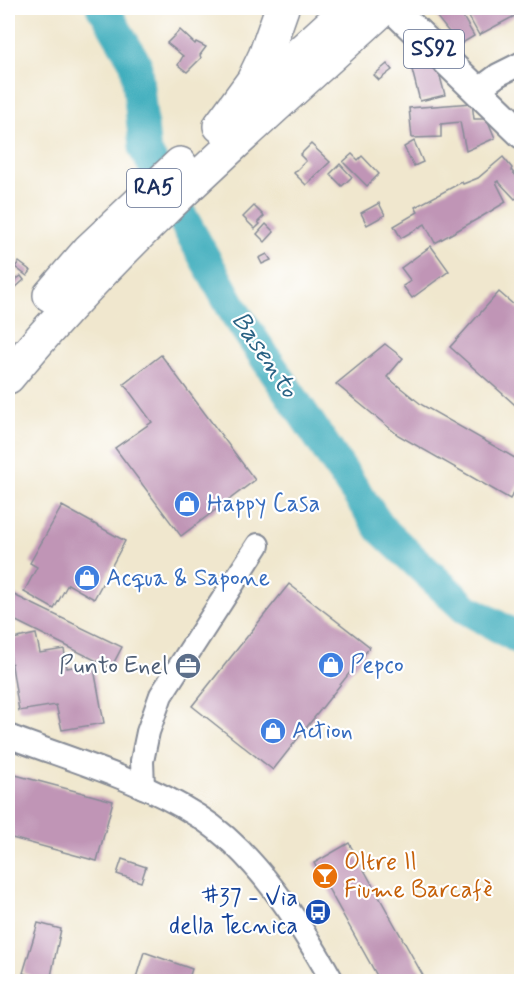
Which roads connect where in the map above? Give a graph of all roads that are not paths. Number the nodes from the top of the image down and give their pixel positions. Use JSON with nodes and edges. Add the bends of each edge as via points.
{"nodes":[{"id":1,"x":282,"y":8,"type":"edge"},
{"id":2,"x":384,"y":8,"type":"edge"},
{"id":3,"x":392,"y":8,"type":"edge"},
{"id":4,"x":350,"y":17,"type":"edge"},
{"id":5,"x":522,"y":63,"type":"edge"},
{"id":6,"x":478,"y":90,"type":"junction"},
{"id":7,"x":522,"y":134,"type":"edge"},
{"id":8,"x":227,"y":135,"type":"junction"},
{"id":9,"x":97,"y":258,"type":"junction"},
{"id":10,"x":8,"y":345,"type":"edge"},
{"id":11,"x":8,"y":377,"type":"edge"},
{"id":12,"x":258,"y":545,"type":"dead end"},
{"id":13,"x":8,"y":736,"type":"edge"},
{"id":14,"x":143,"y":787,"type":"junction"},
{"id":15,"x":333,"y":981,"type":"edge"}],
"edges":[{"from":1,"to":8,"type":"highway","via":[[266,56]]},
{"from":2,"to":4,"type":"highway","number":"RA5"},
{"from":3,"to":6,"type":"main road","number":"SS92"},
{"from":4,"to":8,"type":"highway","number":"RA5"},
{"from":5,"to":6,"type":"street"},
{"from":6,"to":7,"type":"main road","number":"SS92"},
{"from":8,"to":9,"type":"highway","number":"RA5"},
{"from":9,"to":10,"type":"highway","number":"RA5"},
{"from":9,"to":11,"type":"highway","number":"RA5"},
{"from":12,"to":14,"type":"street","via":[[161,695],[142,761]]},
{"from":13,"to":14,"type":"street"},
{"from":14,"to":15,"type":"street","via":[[198,816],[240,850],[315,949]]}]}
